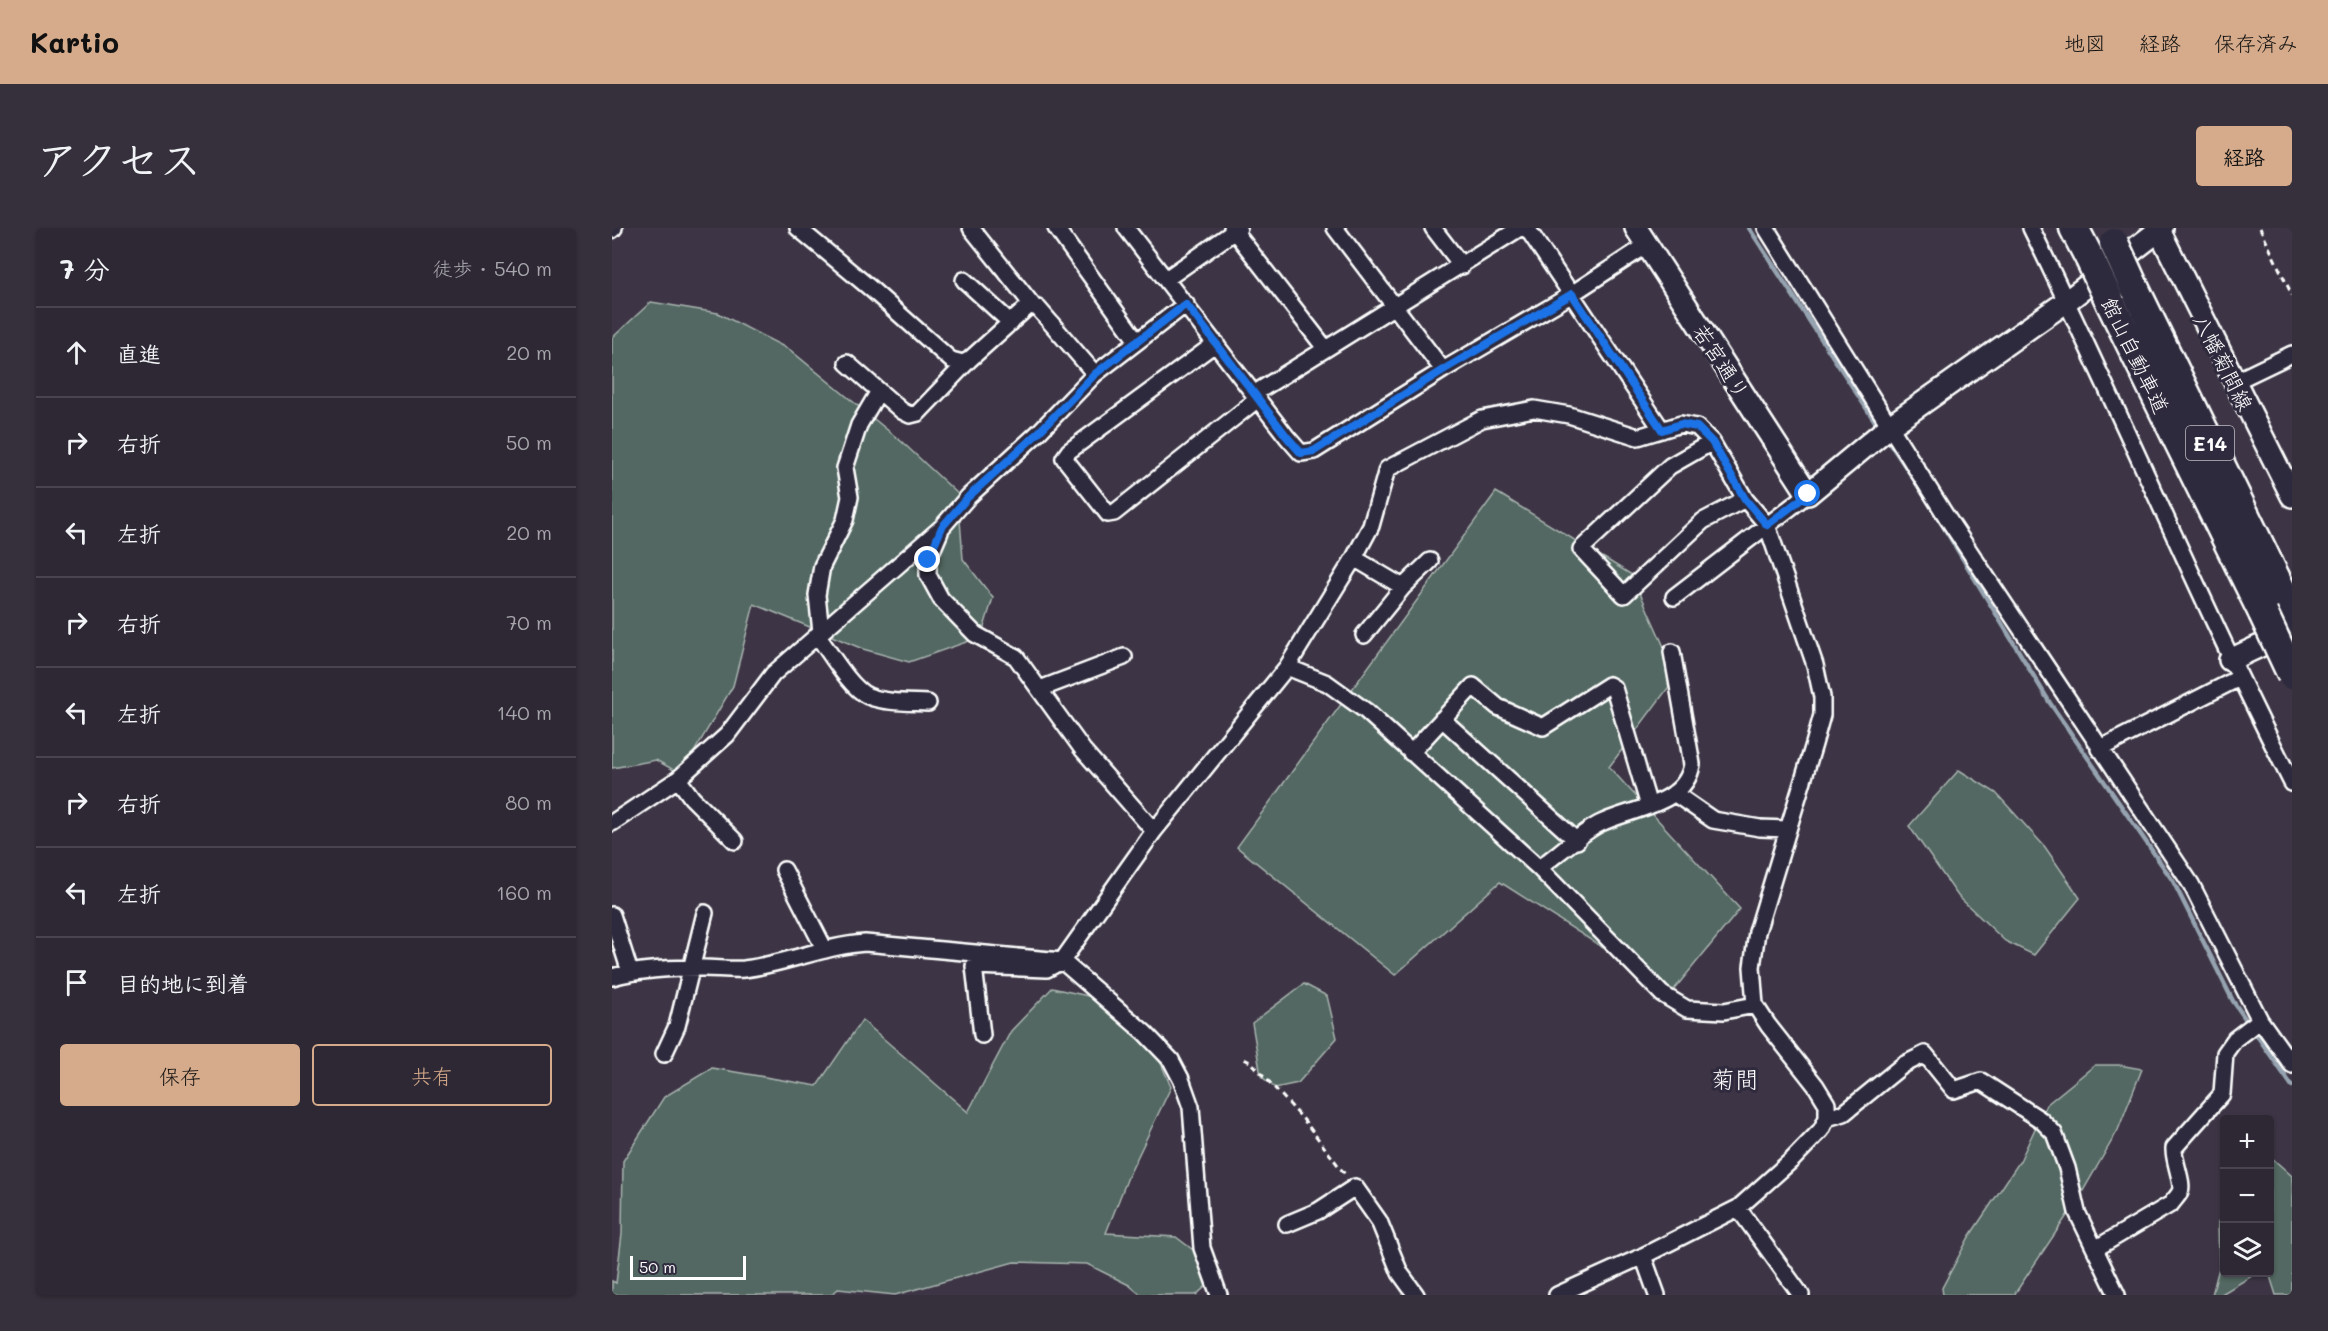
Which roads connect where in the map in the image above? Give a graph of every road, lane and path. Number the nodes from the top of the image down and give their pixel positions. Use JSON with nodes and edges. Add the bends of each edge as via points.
{"nodes":[{"id":1,"x":798,"y":228,"type":"edge"},
{"id":2,"x":971,"y":228,"type":"edge"},
{"id":3,"x":1056,"y":228,"type":"edge"},
{"id":4,"x":1126,"y":228,"type":"edge"},
{"id":5,"x":1335,"y":228,"type":"edge"},
{"id":6,"x":1433,"y":228,"type":"edge"},
{"id":7,"x":1520,"y":228,"type":"edge"},
{"id":8,"x":1527,"y":228,"type":"edge"},
{"id":9,"x":1766,"y":228,"type":"edge"},
{"id":10,"x":2031,"y":228,"type":"edge"},
{"id":11,"x":2074,"y":228,"type":"edge"},
{"id":12,"x":2260,"y":228,"type":"edge"},
{"id":13,"x":1235,"y":229,"type":"edge"},
{"id":14,"x":2160,"y":229,"type":"edge"},
{"id":15,"x":2110,"y":235,"type":"edge"},
{"id":16,"x":1641,"y":237,"type":"edge"},
{"id":17,"x":1462,"y":266,"type":"junction"},
{"id":18,"x":1167,"y":279,"type":"junction"},
{"id":19,"x":964,"y":280,"type":"dead end"},
{"id":20,"x":1572,"y":294,"type":"junction"},
{"id":21,"x":2292,"y":295,"type":"edge"},
{"id":22,"x":2067,"y":301,"type":"junction"},
{"id":23,"x":1186,"y":304,"type":"junction"},
{"id":24,"x":1034,"y":307,"type":"junction"},
{"id":25,"x":1396,"y":307,"type":"junction"},
{"id":26,"x":1011,"y":323,"type":"junction"},
{"id":27,"x":1137,"y":341,"type":"junction"},
{"id":28,"x":1216,"y":343,"type":"junction"},
{"id":29,"x":1325,"y":348,"type":"junction"},
{"id":30,"x":2292,"y":354,"type":"edge"},
{"id":31,"x":969,"y":360,"type":"junction"},
{"id":32,"x":848,"y":363,"type":"dead end"},
{"id":33,"x":1443,"y":370,"type":"junction"},
{"id":34,"x":1095,"y":374,"type":"junction"},
{"id":35,"x":2234,"y":382,"type":"junction"},
{"id":36,"x":879,"y":391,"type":"junction"},
{"id":37,"x":1257,"y":396,"type":"junction"},
{"id":38,"x":1890,"y":426,"type":"junction"},
{"id":39,"x":1662,"y":430,"type":"junction"},
{"id":40,"x":1712,"y":442,"type":"junction"},
{"id":41,"x":1808,"y":494,"type":"junction"},
{"id":42,"x":2292,"y":496,"type":"edge"},
{"id":43,"x":1745,"y":499,"type":"junction"},
{"id":44,"x":1767,"y":525,"type":"junction"},
{"id":45,"x":942,"y":527,"type":"junction"},
{"id":46,"x":1354,"y":558,"type":"junction"},
{"id":47,"x":1431,"y":561,"type":"dead end"},
{"id":48,"x":1403,"y":587,"type":"junction"},
{"id":49,"x":1674,"y":597,"type":"dead end"},
{"id":50,"x":2280,"y":608,"type":"edge"},
{"id":51,"x":2292,"y":632,"type":"edge"},
{"id":52,"x":819,"y":633,"type":"junction"},
{"id":53,"x":1364,"y":634,"type":"dead end"},
{"id":54,"x":1672,"y":652,"type":"dead end"},
{"id":55,"x":1124,"y":657,"type":"dead end"},
{"id":56,"x":1287,"y":667,"type":"junction"},
{"id":57,"x":2235,"y":669,"type":"junction"},
{"id":58,"x":2292,"y":675,"type":"edge"},
{"id":59,"x":1040,"y":689,"type":"junction"},
{"id":60,"x":928,"y":703,"type":"dead end"},
{"id":61,"x":1442,"y":719,"type":"junction"},
{"id":62,"x":2099,"y":749,"type":"junction"},
{"id":63,"x":1411,"y":753,"type":"junction"},
{"id":64,"x":678,"y":779,"type":"junction"},
{"id":65,"x":2292,"y":783,"type":"edge"},
{"id":66,"x":1674,"y":794,"type":"junction"},
{"id":67,"x":1649,"y":806,"type":"junction"},
{"id":68,"x":612,"y":823,"type":"edge"},
{"id":69,"x":1788,"y":829,"type":"junction"},
{"id":70,"x":1154,"y":831,"type":"junction"},
{"id":71,"x":735,"y":841,"type":"dead end"},
{"id":72,"x":1577,"y":841,"type":"junction"},
{"id":73,"x":1539,"y":868,"type":"junction"},
{"id":74,"x":784,"y":870,"type":"dead end"},
{"id":75,"x":705,"y":913,"type":"dead end"},
{"id":76,"x":612,"y":915,"type":"edge"},
{"id":77,"x":825,"y":950,"type":"junction"},
{"id":78,"x":1062,"y":961,"type":"junction"},
{"id":79,"x":692,"y":968,"type":"junction"},
{"id":80,"x":630,"y":972,"type":"junction"},
{"id":81,"x":612,"y":977,"type":"edge"},
{"id":82,"x":1755,"y":1005,"type":"junction"},
{"id":83,"x":2260,"y":1020,"type":"junction"},
{"id":84,"x":982,"y":1035,"type":"dead end"},
{"id":85,"x":664,"y":1054,"type":"dead end"},
{"id":86,"x":1244,"y":1059,"type":"dead end"},
{"id":87,"x":2292,"y":1065,"type":"edge"},
{"id":88,"x":1827,"y":1118,"type":"junction"},
{"id":89,"x":1355,"y":1187,"type":"junction"},
{"id":90,"x":1738,"y":1208,"type":"junction"},
{"id":91,"x":1287,"y":1224,"type":"dead end"},
{"id":92,"x":2095,"y":1249,"type":"junction"},
{"id":93,"x":1643,"y":1256,"type":"junction"},
{"id":94,"x":1219,"y":1295,"type":"edge"},
{"id":95,"x":1416,"y":1295,"type":"edge"},
{"id":96,"x":1557,"y":1295,"type":"edge"},
{"id":97,"x":1657,"y":1295,"type":"edge"},
{"id":98,"x":1801,"y":1295,"type":"edge"},
{"id":99,"x":2117,"y":1295,"type":"edge"}],
"edges":[{"from":1,"to":31,"type":"street","via":[[951,360]]},
{"from":2,"to":24,"type":"street"},
{"from":3,"to":27,"type":"street"},
{"from":4,"to":18,"type":"street"},
{"from":5,"to":25,"type":"street"},
{"from":6,"to":17,"type":"street"},
{"from":7,"to":17,"type":"street"},
{"from":8,"to":20,"type":"street"},
{"from":9,"to":38,"type":"street"},
{"from":10,"to":22,"type":"street"},
{"from":11,"to":50,"type":"highway","name":"館山自動車道","number":"E14","bridge":true,"via":[[2111,304]]},
{"from":12,"to":21,"type":"path"},
{"from":13,"to":18,"type":"street"},
{"from":13,"to":29,"type":"street"},
{"from":14,"to":22,"type":"street"},
{"from":14,"to":35,"type":"street","name":"八幡菊間線"},
{"from":15,"to":50,"type":"highway","name":"館山自動車道","number":"E14","bridge":true},
{"from":16,"to":20,"type":"street"},
{"from":16,"to":41,"type":"street","name":"若宮通り"},
{"from":17,"to":25,"type":"street"},
{"from":18,"to":23,"type":"street"},
{"from":19,"to":26,"type":"street"},
{"from":20,"to":33,"type":"street"},
{"from":20,"to":39,"type":"street"},
{"from":22,"to":38,"type":"street"},
{"from":22,"to":57,"type":"street"},
{"from":23,"to":27,"type":"street"},
{"from":23,"to":28,"type":"street"},
{"from":24,"to":26,"type":"street","via":[[1030,305]]},
{"from":24,"to":34,"type":"street"},
{"from":25,"to":29,"type":"street"},
{"from":25,"to":33,"type":"street"},
{"from":26,"to":31,"type":"street"},
{"from":27,"to":34,"type":"street"},
{"from":28,"to":37,"type":"street"},
{"from":28,"to":37,"type":"street","via":[[1064,458],[1108,514],[1114,513]]},
{"from":29,"to":37,"type":"street"},
{"from":30,"to":35,"type":"street"},
{"from":31,"to":36,"type":"street","via":[[918,413],[909,415]]},
{"from":32,"to":36,"type":"street"},
{"from":33,"to":37,"type":"street","via":[[1314,451],[1301,453]]},
{"from":34,"to":45,"type":"street"},
{"from":35,"to":42,"type":"street","name":"八幡菊間線"},
{"from":36,"to":52,"type":"street","via":[[859,425],[845,468],[850,498],[845,520],[822,566],[817,595]]},
{"from":38,"to":41,"type":"street"},
{"from":38,"to":62,"type":"street"},
{"from":39,"to":40,"type":"street","via":[[1681,424],[1697,427]]},
{"from":39,"to":46,"type":"street","via":[[1638,437],[1569,415],[1533,409],[1482,419],[1387,469],[1371,526]]},
{"from":40,"to":43,"type":"street"},
{"from":40,"to":43,"type":"street","via":[[1670,466],[1581,549],[1624,595],[1703,521]]},
{"from":41,"to":44,"type":"street"},
{"from":43,"to":44,"type":"street"},
{"from":44,"to":49,"type":"street"},
{"from":44,"to":69,"type":"street","via":[[1815,665],[1822,697],[1814,744]]},
{"from":45,"to":52,"type":"street"},
{"from":45,"to":59,"type":"street","via":[[928,560],[928,575],[941,600],[975,634],[1016,657]]},
{"from":46,"to":48,"type":"street"},
{"from":46,"to":56,"type":"street"},
{"from":47,"to":48,"type":"street"},
{"from":48,"to":53,"type":"street"},
{"from":50,"to":58,"type":"highway","name":"館山自動車道","number":"E14","bridge":true},
{"from":51,"to":57,"type":"street"},
{"from":52,"to":60,"type":"street","via":[[846,675],[868,696]]},
{"from":52,"to":64,"type":"street","via":[[773,674],[727,735]]},
{"from":54,"to":66,"type":"street","via":[[1692,764],[1687,782]]},
{"from":55,"to":59,"type":"street"},
{"from":56,"to":63,"type":"street","via":[[1327,683],[1366,711]]},
{"from":56,"to":70,"type":"street"},
{"from":57,"to":62,"type":"street"},
{"from":57,"to":65,"type":"street"},
{"from":59,"to":70,"type":"street","via":[[1083,750]]},
{"from":61,"to":63,"type":"street"},
{"from":61,"to":67,"type":"street","via":[[1473,686],[1498,707],[1543,727],[1610,685]]},
{"from":61,"to":72,"type":"street"},
{"from":62,"to":83,"type":"street","via":[[2191,884]]},
{"from":63,"to":73,"type":"street"},
{"from":64,"to":68,"type":"street"},
{"from":64,"to":71,"type":"street"},
{"from":66,"to":67,"type":"street"},
{"from":66,"to":69,"type":"street","via":[[1713,820]]},
{"from":67,"to":72,"type":"street","via":[[1599,824]]},
{"from":69,"to":82,"type":"street","via":[[1757,932],[1752,967]]},
{"from":70,"to":78,"type":"street"},
{"from":72,"to":73,"type":"street"},
{"from":73,"to":82,"type":"street","via":[[1662,994],[1687,1009],[1724,1011]]},
{"from":74,"to":77,"type":"street"},
{"from":75,"to":79,"type":"street"},
{"from":76,"to":80,"type":"street"},
{"from":77,"to":78,"type":"street","via":[[865,943]]},
{"from":77,"to":79,"type":"street","via":[[743,969]]},
{"from":78,"to":84,"type":"street","via":[[1047,969],[974,966]]},
{"from":78,"to":94,"type":"street","via":[[1145,1034],[1171,1060],[1181,1079],[1191,1107],[1202,1248]]},
{"from":79,"to":80,"type":"street"},
{"from":79,"to":85,"type":"street","via":[[677,1026]]},
{"from":80,"to":81,"type":"street"},
{"from":82,"to":88,"type":"street","via":[[1816,1086],[1827,1104]]},
{"from":83,"to":87,"type":"street"},
{"from":83,"to":92,"type":"street","via":[[2235,1038],[2225,1053],[2222,1094],[2174,1148],[2180,1193],[2170,1204]]},
{"from":86,"to":89,"type":"path","via":[[1304,1119]]},
{"from":88,"to":90,"type":"street","via":[[1821,1130],[1793,1159]]},
{"from":88,"to":92,"type":"street","via":[[1844,1113],[1903,1065],[1925,1054],[1954,1090],[1981,1081],[2041,1120],[2054,1133],[2077,1212]]},
{"from":89,"to":91,"type":"street","via":[[1318,1211]]},
{"from":89,"to":95,"type":"street","via":[[1379,1221],[1400,1273]]},
{"from":90,"to":93,"type":"street"},
{"from":90,"to":98,"type":"street"},
{"from":92,"to":99,"type":"street"},
{"from":93,"to":96,"type":"street"},
{"from":93,"to":97,"type":"street"}]}
